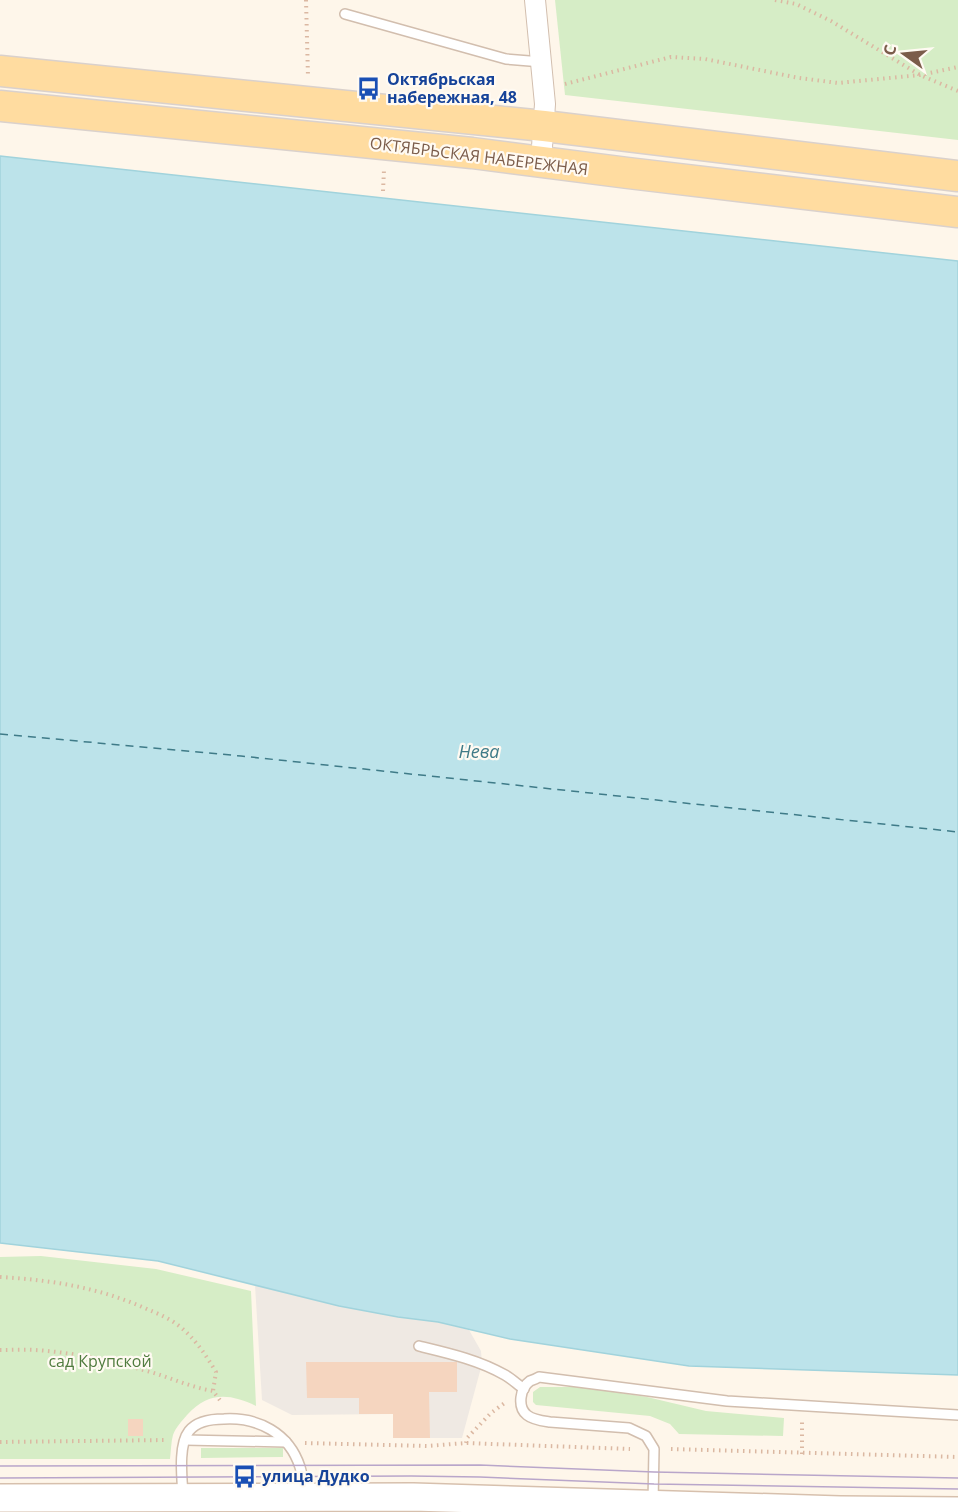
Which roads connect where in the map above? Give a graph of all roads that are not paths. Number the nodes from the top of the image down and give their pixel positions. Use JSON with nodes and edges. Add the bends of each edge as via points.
{"nodes":[{"id":1,"x":535,"y":0,"type":"edge"},
{"id":2,"x":345,"y":14,"type":"dead end"},
{"id":3,"x":542,"y":62,"type":"junction"},
{"id":4,"x":0,"y":71,"type":"edge"},
{"id":5,"x":0,"y":106,"type":"edge"},
{"id":6,"x":544,"y":126,"type":"junction"},
{"id":7,"x":541,"y":161,"type":"junction"},
{"id":8,"x":958,"y":176,"type":"edge"},
{"id":9,"x":958,"y":212,"type":"edge"},
{"id":10,"x":419,"y":1346,"type":"dead end"},
{"id":11,"x":522,"y":1394,"type":"junction"},
{"id":12,"x":958,"y":1415,"type":"edge"},
{"id":13,"x":185,"y":1440,"type":"junction"},
{"id":14,"x":286,"y":1442,"type":"junction"},
{"id":15,"x":183,"y":1497,"type":"junction"},
{"id":16,"x":305,"y":1497,"type":"junction"},
{"id":17,"x":0,"y":1498,"type":"edge"},
{"id":18,"x":653,"y":1504,"type":"junction"},
{"id":19,"x":413,"y":1505,"type":"edge"},
{"id":20,"x":953,"y":1512,"type":"edge"},
{"id":21,"x":958,"y":1512,"type":"edge"}],
"edges":[{"from":1,"to":3,"type":"street"},
{"from":2,"to":3,"type":"lane","via":[[506,59]]},
{"from":3,"to":6,"type":"street"},
{"from":4,"to":6,"type":"main road","name":"ОКТЯБРЬСКАЯ НАБЕРЕЖНАЯ"},
{"from":5,"to":7,"type":"main road","name":"ОКТЯБРЬСКАЯ НАБЕРЕЖНАЯ"},
{"from":6,"to":7,"type":"street"},
{"from":6,"to":8,"type":"main road","name":"ОКТЯБРЬСКАЯ НАБЕРЕЖНАЯ"},
{"from":7,"to":9,"type":"main road","name":"ОКТЯБРЬСКАЯ НАБЕРЕЖНАЯ"},
{"from":10,"to":11,"type":"lane","via":[[506,1375]]},
{"from":11,"to":12,"type":"lane","via":[[529,1382],[539,1377],[727,1401]]},
{"from":11,"to":18,"type":"lane","via":[[522,1408],[538,1420],[629,1428],[646,1436],[654,1449]]},
{"from":13,"to":14,"type":"lane"},
{"from":13,"to":14,"type":"lane","via":[[201,1422],[234,1418],[254,1421]]},
{"from":13,"to":15,"type":"lane"},
{"from":14,"to":16,"type":"lane","via":[[299,1465]]},
{"from":15,"to":16,"type":"main road"},
{"from":15,"to":17,"type":"main road"},
{"from":16,"to":19,"type":"main road"},
{"from":18,"to":19,"type":"main road"},
{"from":18,"to":20,"type":"main road"},
{"from":20,"to":21,"type":"main road"}]}
